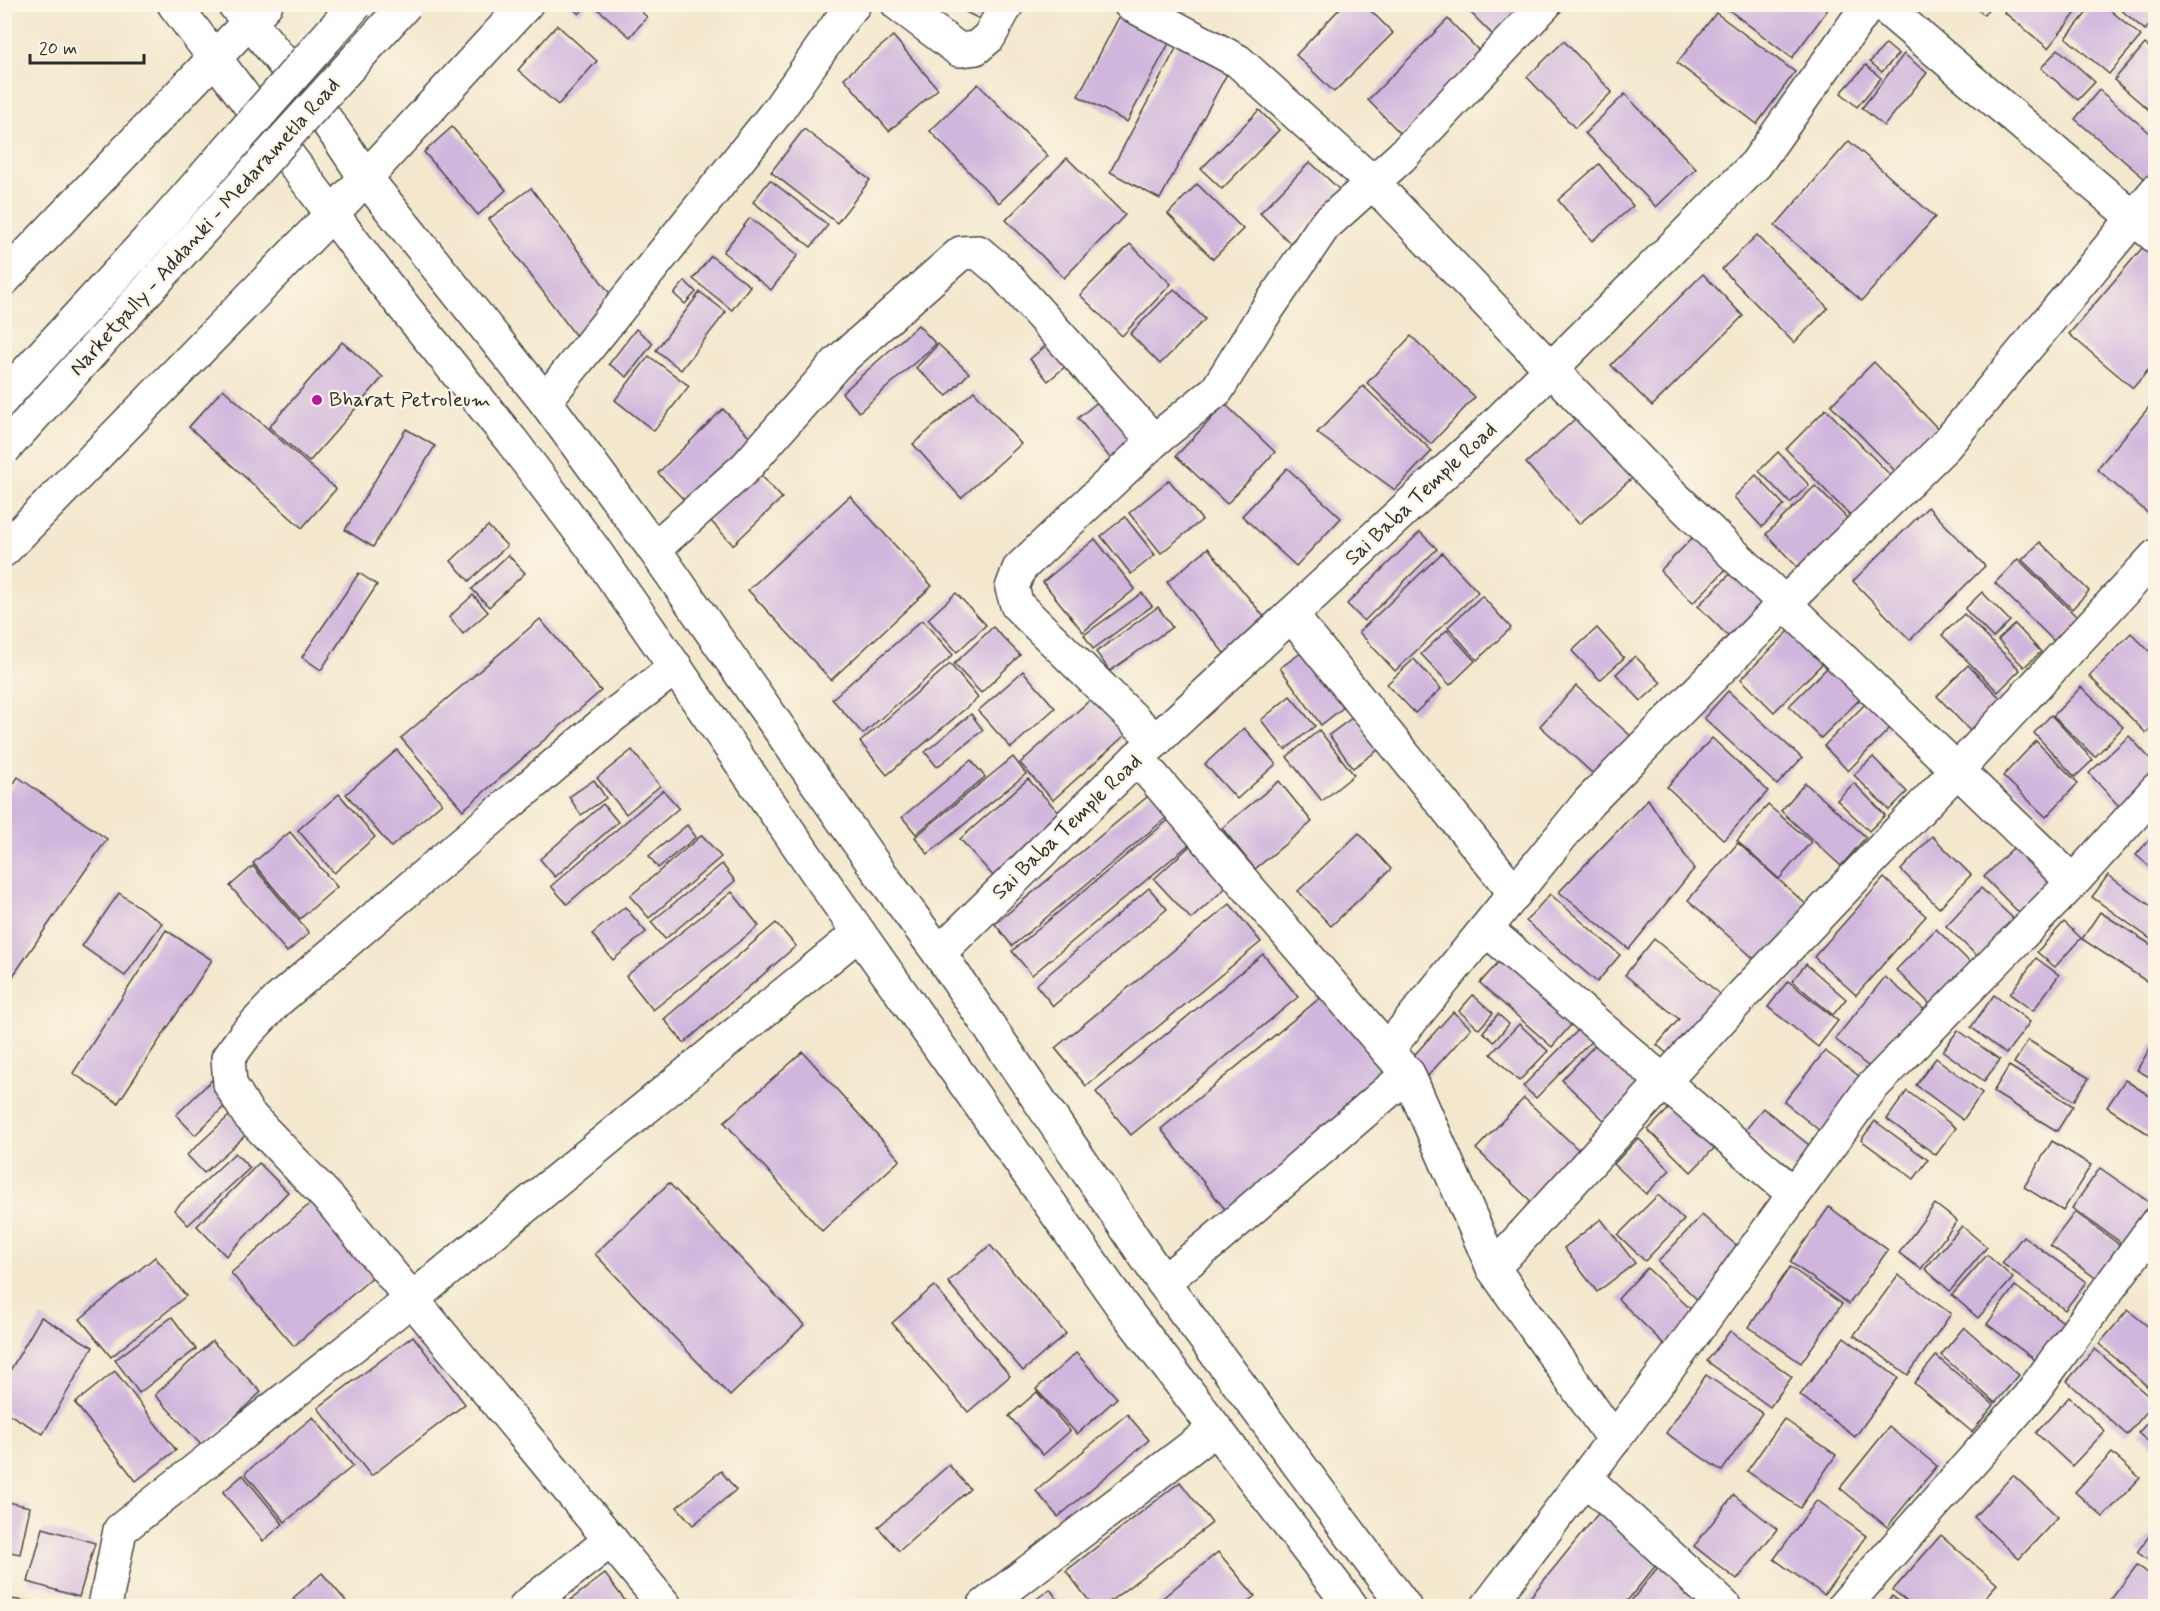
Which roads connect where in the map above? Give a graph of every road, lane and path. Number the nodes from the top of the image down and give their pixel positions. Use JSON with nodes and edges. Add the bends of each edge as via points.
{"nodes":[{"id":1,"x":174,"y":4,"type":"edge"},
{"id":2,"x":356,"y":4,"type":"edge"},
{"id":3,"x":406,"y":4,"type":"edge"},
{"id":4,"x":525,"y":4,"type":"edge"},
{"id":5,"x":855,"y":4,"type":"edge"},
{"id":6,"x":898,"y":4,"type":"edge"},
{"id":7,"x":1007,"y":4,"type":"edge"},
{"id":8,"x":1130,"y":4,"type":"edge"},
{"id":9,"x":1545,"y":4,"type":"edge"},
{"id":10,"x":1869,"y":4,"type":"edge"},
{"id":11,"x":1881,"y":4,"type":"edge"},
{"id":12,"x":250,"y":10,"type":"edge"},
{"id":13,"x":214,"y":58,"type":"junction"},
{"id":14,"x":365,"y":177,"type":"junction"},
{"id":15,"x":1372,"y":182,"type":"junction"},
{"id":16,"x":2156,"y":191,"type":"edge"},
{"id":17,"x":332,"y":214,"type":"junction"},
{"id":18,"x":2144,"y":228,"type":"edge"},
{"id":19,"x":4,"y":279,"type":"edge"},
{"id":20,"x":1551,"y":369,"type":"junction"},
{"id":21,"x":4,"y":397,"type":"edge"},
{"id":22,"x":545,"y":400,"type":"junction"},
{"id":23,"x":1154,"y":441,"type":"junction"},
{"id":24,"x":4,"y":449,"type":"edge"},
{"id":25,"x":654,"y":549,"type":"junction"},
{"id":26,"x":4,"y":550,"type":"edge"},
{"id":27,"x":2156,"y":556,"type":"edge"},
{"id":28,"x":1785,"y":603,"type":"junction"},
{"id":29,"x":1291,"y":615,"type":"junction"},
{"id":30,"x":676,"y":667,"type":"junction"},
{"id":31,"x":1146,"y":749,"type":"junction"},
{"id":32,"x":1957,"y":770,"type":"junction"},
{"id":33,"x":2156,"y":790,"type":"edge"},
{"id":34,"x":2073,"y":882,"type":"junction"},
{"id":35,"x":1515,"y":893,"type":"junction"},
{"id":36,"x":1486,"y":929,"type":"junction"},
{"id":37,"x":859,"y":933,"type":"junction"},
{"id":38,"x":939,"y":953,"type":"junction"},
{"id":39,"x":1398,"y":1062,"type":"junction"},
{"id":40,"x":1663,"y":1082,"type":"junction"},
{"id":41,"x":1794,"y":1194,"type":"junction"},
{"id":42,"x":2156,"y":1224,"type":"edge"},
{"id":43,"x":1493,"y":1268,"type":"junction"},
{"id":44,"x":1163,"y":1282,"type":"junction"},
{"id":45,"x":412,"y":1299,"type":"junction"},
{"id":46,"x":1215,"y":1429,"type":"junction"},
{"id":47,"x":1614,"y":1440,"type":"junction"},
{"id":48,"x":1585,"y":1478,"type":"junction"},
{"id":49,"x":611,"y":1540,"type":"junction"},
{"id":50,"x":105,"y":1606,"type":"edge"},
{"id":51,"x":526,"y":1606,"type":"edge"},
{"id":52,"x":665,"y":1606,"type":"edge"},
{"id":53,"x":984,"y":1606,"type":"edge"},
{"id":54,"x":1351,"y":1606,"type":"edge"},
{"id":55,"x":1404,"y":1606,"type":"edge"},
{"id":56,"x":1488,"y":1606,"type":"edge"},
{"id":57,"x":1724,"y":1606,"type":"edge"},
{"id":58,"x":1844,"y":1606,"type":"edge"}],
"edges":[{"from":1,"to":13,"type":"main road"},
{"from":2,"to":21,"type":"main road","name":"Narketpally - Addanki - Medarametla Road","bridge":true},
{"from":3,"to":24,"type":"main road","name":"Narketpally - Addanki - Medarametla Road","bridge":true},
{"from":4,"to":14,"type":"main road"},
{"from":5,"to":22,"type":"main road","via":[[779,109]]},
{"from":6,"to":7,"type":"main road","via":[[959,50],[976,48],[989,37]]},
{"from":8,"to":15,"type":"main road","via":[[1238,61]]},
{"from":9,"to":15,"type":"main road"},
{"from":10,"to":20,"type":"main road","name":"Sai Baba Temple Road","via":[[1756,164]]},
{"from":11,"to":18,"type":"main road"},
{"from":12,"to":13,"type":"main road"},
{"from":12,"to":14,"type":"main road"},
{"from":13,"to":17,"type":"main road"},
{"from":13,"to":19,"type":"main road"},
{"from":14,"to":17,"type":"main road"},
{"from":14,"to":22,"type":"main road"},
{"from":15,"to":20,"type":"main road"},
{"from":15,"to":23,"type":"main road","via":[[1324,226],[1217,390]]},
{"from":16,"to":18,"type":"main road"},
{"from":17,"to":26,"type":"main road"},
{"from":17,"to":30,"type":"main road","via":[[565,512]]},
{"from":18,"to":28,"type":"main road","via":[[1945,446]]},
{"from":20,"to":28,"type":"main road","via":[[1662,485]]},
{"from":20,"to":29,"type":"main road","name":"Sai Baba Temple Road"},
{"from":22,"to":25,"type":"main road"},
{"from":23,"to":25,"type":"main road","via":[[1003,273],[978,252],[961,253],[837,363],[746,468]]},
{"from":23,"to":31,"type":"main road","via":[[1019,569],[1012,588],[1017,605]]},
{"from":25,"to":38,"type":"main road"},
{"from":27,"to":32,"type":"main road"},
{"from":28,"to":32,"type":"main road"},
{"from":28,"to":35,"type":"main road","via":[[1589,802]]},
{"from":29,"to":31,"type":"main road","name":"Sai Baba Temple Road"},
{"from":29,"to":35,"type":"main road"},
{"from":30,"to":37,"type":"main road"},
{"from":30,"to":45,"type":"main road","via":[[610,718],[278,1000],[228,1058],[230,1084],[248,1114],[331,1201]]},
{"from":31,"to":38,"type":"main road","name":"Sai Baba Temple Road"},
{"from":31,"to":39,"type":"main road"},
{"from":32,"to":34,"type":"main road"},
{"from":32,"to":40,"type":"main road"},
{"from":33,"to":34,"type":"main road"},
{"from":34,"to":41,"type":"main road","via":[[1871,1088]]},
{"from":35,"to":36,"type":"main road"},
{"from":36,"to":39,"type":"main road"},
{"from":36,"to":40,"type":"main road"},
{"from":37,"to":45,"type":"main road"},
{"from":37,"to":46,"type":"main road","via":[[1122,1306]]},
{"from":38,"to":44,"type":"main road"},
{"from":39,"to":43,"type":"main road"},
{"from":39,"to":44,"type":"main road","via":[[1214,1241]]},
{"from":40,"to":41,"type":"main road"},
{"from":40,"to":43,"type":"main road"},
{"from":41,"to":47,"type":"main road"},
{"from":42,"to":58,"type":"main road","via":[[2028,1398]]},
{"from":43,"to":47,"type":"main road"},
{"from":44,"to":55,"type":"main road"},
{"from":45,"to":49,"type":"main road"},
{"from":45,"to":50,"type":"main road","via":[[120,1530]]},
{"from":46,"to":53,"type":"main road"},
{"from":46,"to":54,"type":"main road"},
{"from":47,"to":48,"type":"main road"},
{"from":48,"to":56,"type":"main road"},
{"from":48,"to":57,"type":"main road"},
{"from":49,"to":51,"type":"main road"},
{"from":49,"to":52,"type":"main road"}]}
